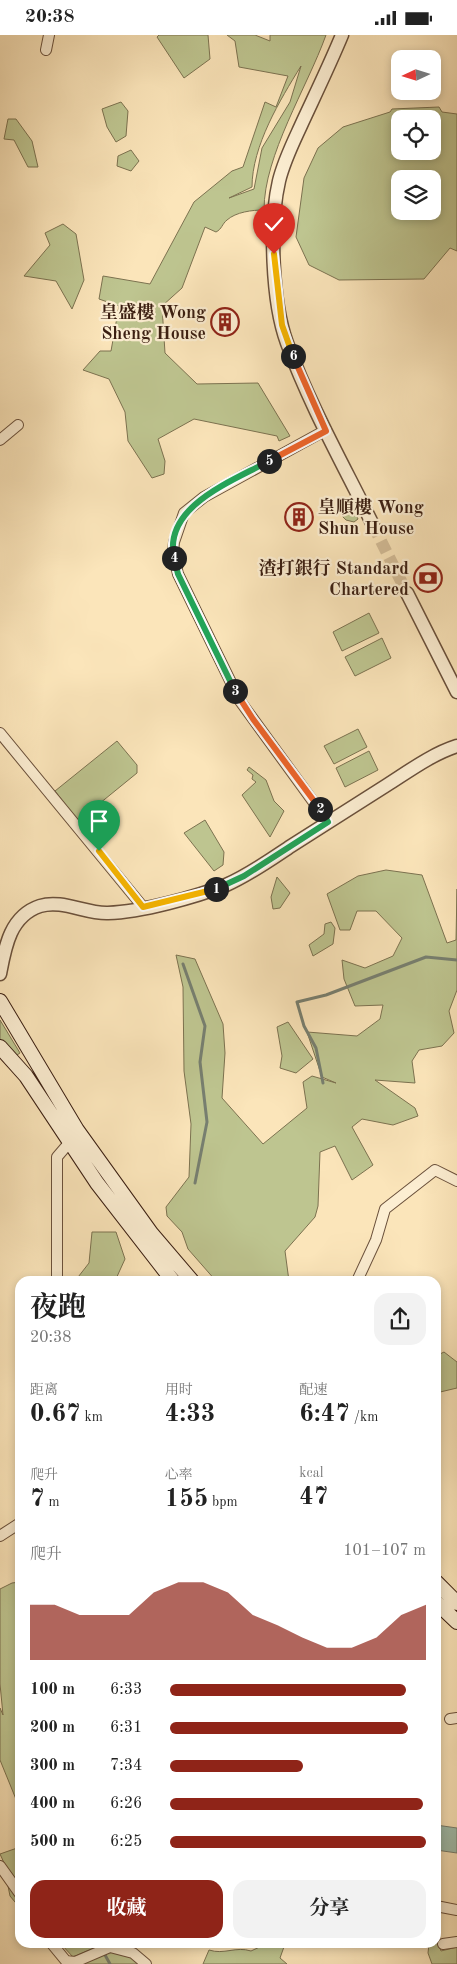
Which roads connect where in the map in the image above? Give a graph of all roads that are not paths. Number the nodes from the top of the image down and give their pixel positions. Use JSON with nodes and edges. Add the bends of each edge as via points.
{"nodes":[{"id":1,"x":49,"y":35,"type":"edge"},
{"id":2,"x":342,"y":35,"type":"edge"},
{"id":3,"x":46,"y":50,"type":"dead end"},
{"id":4,"x":18,"y":425,"type":"dead end"},
{"id":5,"x":326,"y":431,"type":"junction"},
{"id":6,"x":0,"y":440,"type":"edge"},
{"id":7,"x":373,"y":525,"type":"tunnel mouth"},
{"id":8,"x":407,"y":593,"type":"tunnel mouth"},
{"id":9,"x":457,"y":693,"type":"edge"},
{"id":10,"x":0,"y":733,"type":"edge"},
{"id":11,"x":457,"y":746,"type":"edge"},
{"id":12,"x":328,"y":822,"type":"junction"},
{"id":13,"x":143,"y":907,"type":"junction"},
{"id":14,"x":1,"y":952,"type":"edge"},
{"id":15,"x":0,"y":974,"type":"edge"},
{"id":16,"x":0,"y":1001,"type":"edge"},
{"id":17,"x":0,"y":1047,"type":"edge"},
{"id":18,"x":69,"y":1143,"type":"junction"},
{"id":19,"x":457,"y":1181,"type":"edge"},
{"id":20,"x":57,"y":1276,"type":"edge"},
{"id":21,"x":169,"y":1276,"type":"edge"},
{"id":22,"x":188,"y":1276,"type":"edge"},
{"id":23,"x":359,"y":1276,"type":"edge"},
{"id":24,"x":15,"y":1526,"type":"edge"},
{"id":25,"x":0,"y":1536,"type":"edge"},
{"id":26,"x":441,"y":1587,"type":"edge"},
{"id":27,"x":457,"y":1603,"type":"edge"},
{"id":28,"x":441,"y":1607,"type":"edge"},
{"id":29,"x":457,"y":1623,"type":"edge"},
{"id":30,"x":0,"y":1866,"type":"edge"},
{"id":31,"x":15,"y":1887,"type":"edge"},
{"id":32,"x":441,"y":1907,"type":"edge"},
{"id":33,"x":457,"y":1909,"type":"edge"},
{"id":34,"x":457,"y":1942,"type":"edge"},
{"id":35,"x":442,"y":1944,"type":"dead end"},
{"id":36,"x":55,"y":1948,"type":"edge"},
{"id":37,"x":67,"y":1962,"type":"edge"},
{"id":38,"x":146,"y":1964,"type":"edge"}],
"edges":[{"from":1,"to":3,"type":"street"},
{"from":2,"to":5,"type":"street","via":[[288,156],[279,182],[275,216],[274,254],[282,325]]},
{"from":4,"to":6,"type":"street"},
{"from":5,"to":7,"type":"street"},
{"from":5,"to":12,"type":"street","via":[[204,497],[184,513],[177,528],[173,553],[178,574],[240,701]]},
{"from":8,"to":9,"type":"street"},
{"from":10,"to":13,"type":"street"},
{"from":11,"to":12,"type":"street","via":[[406,773]]},
{"from":12,"to":13,"type":"street","via":[[234,881],[208,892]]},
{"from":13,"to":14,"type":"street","via":[[107,913],[55,905],[40,906],[22,917]]},
{"from":14,"to":15,"type":"street"},
{"from":16,"to":22,"type":"main road","via":[[77,1130],[146,1227]]},
{"from":17,"to":18,"type":"main road","via":[[26,1076]]},
{"from":18,"to":20,"type":"street","via":[[57,1157]]},
{"from":18,"to":21,"type":"main road"},
{"from":19,"to":23,"type":"street","via":[[435,1171],[385,1209],[376,1240]]},
{"from":24,"to":25,"type":"street"},
{"from":26,"to":27,"type":"main road"},
{"from":28,"to":29,"type":"main road"},
{"from":30,"to":31,"type":"street"},
{"from":32,"to":33,"type":"street"},
{"from":34,"to":35,"type":"street"},
{"from":36,"to":37,"type":"street"},
{"from":37,"to":38,"type":"street","via":[[106,1948],[133,1953]]}]}
